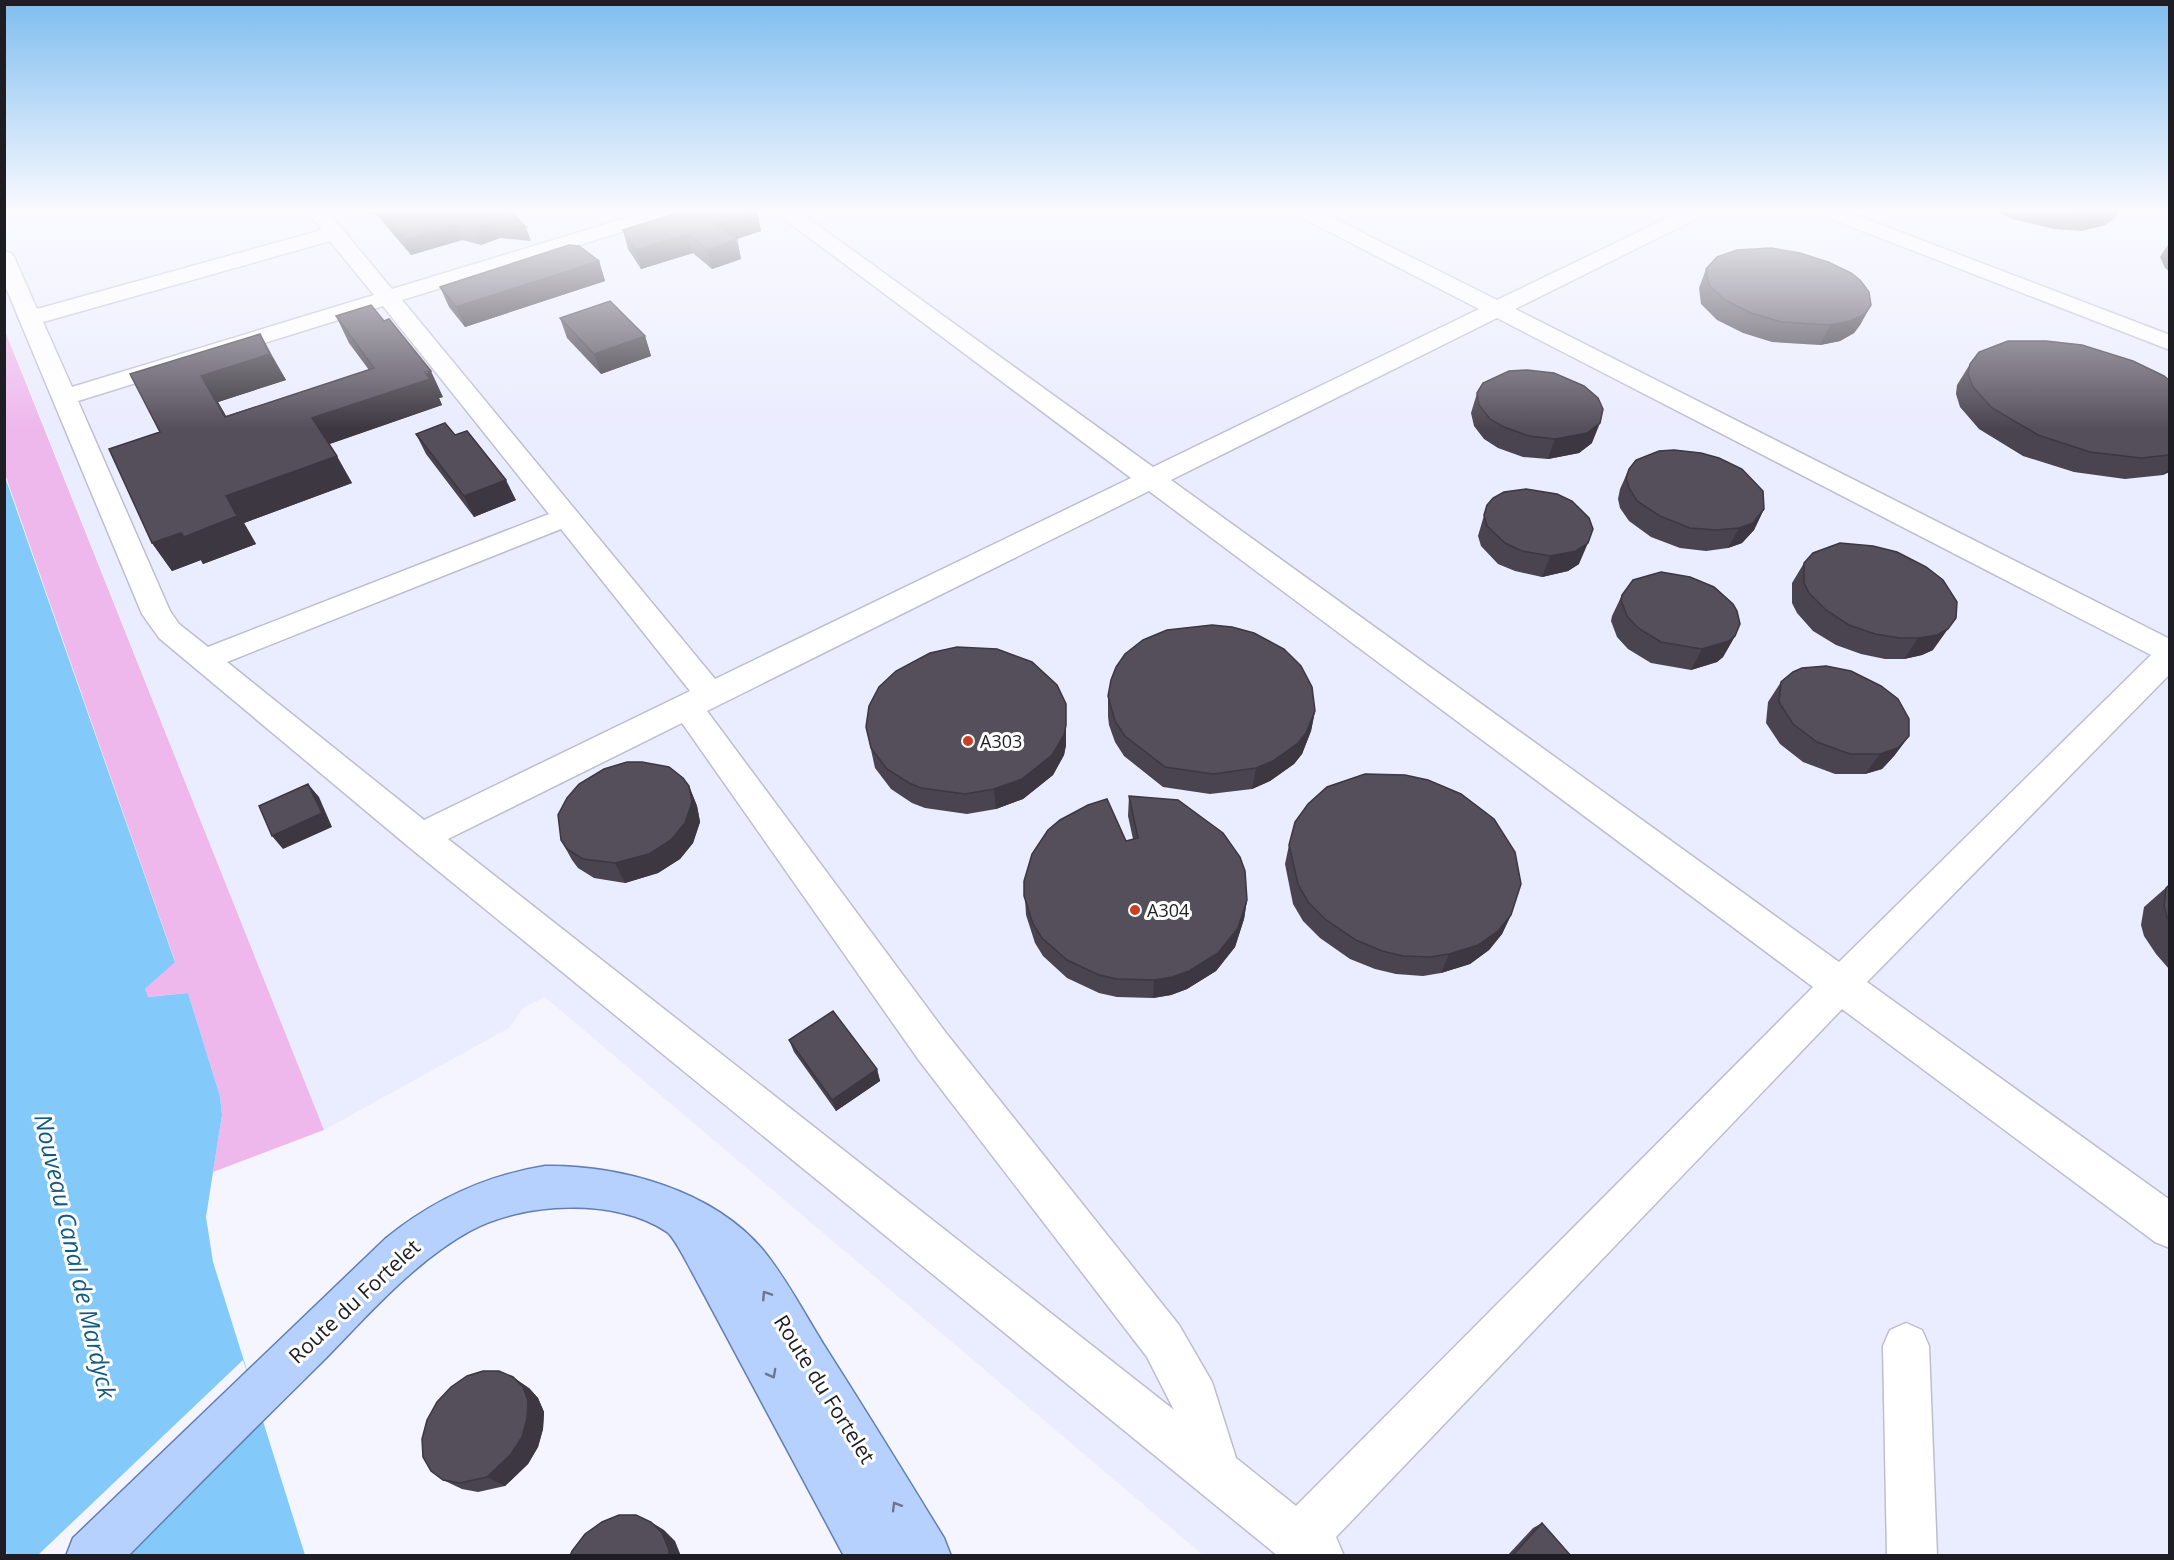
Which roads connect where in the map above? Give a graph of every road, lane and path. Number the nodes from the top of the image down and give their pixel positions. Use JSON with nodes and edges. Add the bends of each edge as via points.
{"nodes":[{"id":1,"x":16,"y":284,"type":"edge"},
{"id":2,"x":153,"y":284,"type":"edge"},
{"id":3,"x":377,"y":284,"type":"edge"},
{"id":4,"x":431,"y":284,"type":"edge"},
{"id":5,"x":885,"y":284,"type":"edge"},
{"id":6,"x":1448,"y":284,"type":"edge"},
{"id":7,"x":1548,"y":284,"type":"edge"},
{"id":8,"x":2016,"y":284,"type":"edge"},
{"id":9,"x":388,"y":297,"type":"junction"},
{"id":10,"x":1497,"y":309,"type":"junction"},
{"id":11,"x":31,"y":318,"type":"junction"},
{"id":12,"x":2169,"y":343,"type":"edge"},
{"id":13,"x":65,"y":397,"type":"junction"},
{"id":14,"x":1150,"y":478,"type":"junction"},
{"id":15,"x":567,"y":517,"type":"junction"},
{"id":16,"x":2169,"y":654,"type":"edge"},
{"id":17,"x":203,"y":660,"type":"junction"},
{"id":18,"x":699,"y":701,"type":"junction"},
{"id":19,"x":421,"y":837,"type":"junction"},
{"id":20,"x":1840,"y":985,"type":"junction"},
{"id":21,"x":679,"y":1215,"type":"junction"},
{"id":22,"x":2169,"y":1227,"type":"edge"},
{"id":23,"x":1906,"y":1346,"type":"dead end"},
{"id":24,"x":1215,"y":1472,"type":"junction"},
{"id":25,"x":1309,"y":1548,"type":"edge"},
{"id":26,"x":91,"y":1556,"type":"edge"},
{"id":27,"x":872,"y":1556,"type":"edge"},
{"id":28,"x":926,"y":1556,"type":"edge"},
{"id":29,"x":1912,"y":1556,"type":"edge"}],
"edges":[{"from":1,"to":11,"type":"lane"},
{"from":2,"to":11,"type":"lane"},
{"from":3,"to":9,"type":"lane"},
{"from":4,"to":9,"type":"lane"},
{"from":5,"to":14,"type":"lane"},
{"from":6,"to":10,"type":"lane"},
{"from":7,"to":10,"type":"lane"},
{"from":8,"to":12,"type":"lane"},
{"from":9,"to":13,"type":"lane"},
{"from":9,"to":15,"type":"lane"},
{"from":10,"to":14,"type":"lane"},
{"from":10,"to":16,"type":"lane"},
{"from":11,"to":13,"type":"lane"},
{"from":13,"to":17,"type":"lane","via":[[157,614],[169,631]]},
{"from":14,"to":18,"type":"lane"},
{"from":14,"to":20,"type":"lane"},
{"from":15,"to":17,"type":"lane"},
{"from":15,"to":18,"type":"lane"},
{"from":16,"to":20,"type":"lane"},
{"from":17,"to":19,"type":"lane"},
{"from":18,"to":19,"type":"lane"},
{"from":18,"to":24,"type":"lane","via":[[932,1046],[1163,1341],[1195,1398]]},
{"from":19,"to":24,"type":"lane"},
{"from":20,"to":22,"type":"lane"},
{"from":20,"to":25,"type":"lane"},
{"from":21,"to":26,"type":"main road","name":"Route du Fortelet","via":[[644,1198],[596,1187],[550,1187],[510,1193],[440,1225],[369,1282]]},
{"from":21,"to":27,"type":"main road","name":"Route du Fortelet","one_way":true,"via":[[707,1254]]},
{"from":28,"to":21,"type":"main road","name":"Route du Fortelet","one_way":true,"via":[[761,1287],[720,1239]]},
{"from":23,"to":29,"type":"lane"},
{"from":24,"to":25,"type":"lane"}]}
